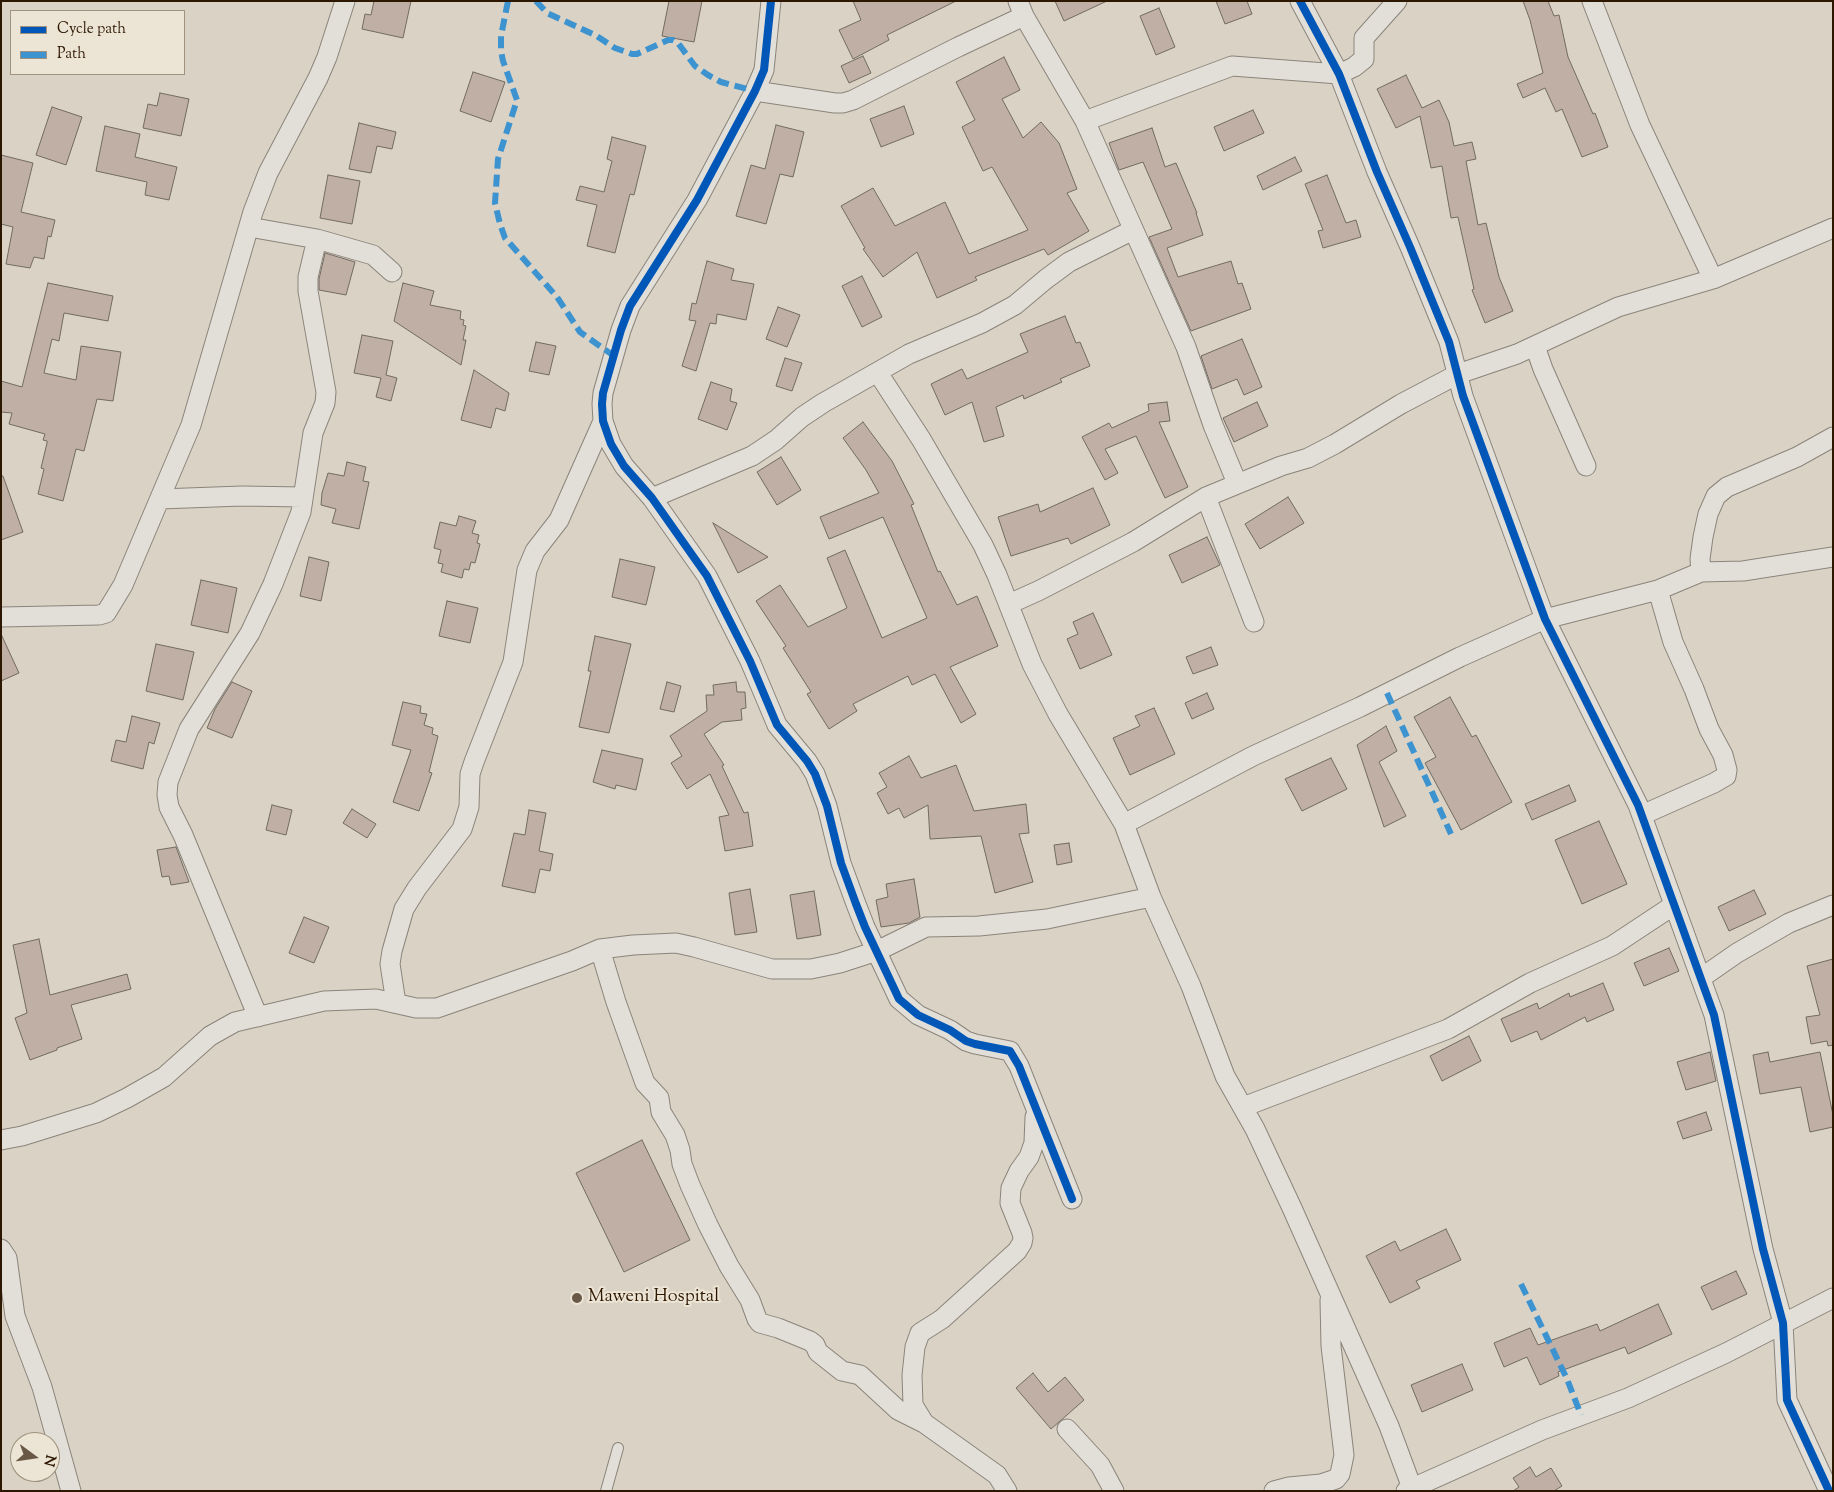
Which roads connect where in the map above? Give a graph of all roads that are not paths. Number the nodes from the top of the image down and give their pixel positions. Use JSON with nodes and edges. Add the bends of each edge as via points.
{"nodes":[{"id":1,"x":345,"y":1,"type":"edge"},
{"id":2,"x":770,"y":1,"type":"edge"},
{"id":3,"x":1300,"y":1,"type":"edge"},
{"id":4,"x":1397,"y":1,"type":"edge"},
{"id":5,"x":1592,"y":1,"type":"edge"},
{"id":6,"x":1021,"y":9,"type":"edge"},
{"id":7,"x":1339,"y":74,"type":"junction"},
{"id":8,"x":755,"y":91,"type":"junction"},
{"id":9,"x":1085,"y":121,"type":"junction"},
{"id":10,"x":249,"y":227,"type":"junction"},
{"id":11,"x":1833,"y":228,"type":"edge"},
{"id":12,"x":1133,"y":230,"type":"junction"},
{"id":13,"x":317,"y":239,"type":"junction"},
{"id":14,"x":392,"y":272,"type":"dead end"},
{"id":15,"x":1713,"y":279,"type":"junction"},
{"id":16,"x":1534,"y":346,"type":"junction"},
{"id":17,"x":878,"y":373,"type":"junction"},
{"id":18,"x":1458,"y":374,"type":"junction"},
{"id":19,"x":603,"y":421,"type":"junction"},
{"id":20,"x":1833,"y":437,"type":"edge"},
{"id":21,"x":1586,"y":466,"type":"dead end"},
{"id":22,"x":1237,"y":483,"type":"junction"},
{"id":23,"x":303,"y":497,"type":"junction"},
{"id":24,"x":1206,"y":497,"type":"junction"},
{"id":25,"x":652,"y":498,"type":"junction"},
{"id":26,"x":160,"y":499,"type":"junction"},
{"id":27,"x":1833,"y":557,"type":"edge"},
{"id":28,"x":1701,"y":572,"type":"junction"},
{"id":29,"x":1658,"y":590,"type":"junction"},
{"id":30,"x":1009,"y":604,"type":"junction"},
{"id":31,"x":1,"y":617,"type":"edge"},
{"id":32,"x":1545,"y":620,"type":"junction"},
{"id":33,"x":1254,"y":622,"type":"dead end"},
{"id":34,"x":1642,"y":815,"type":"junction"},
{"id":35,"x":1124,"y":824,"type":"junction"},
{"id":36,"x":1151,"y":897,"type":"junction"},
{"id":37,"x":1674,"y":905,"type":"junction"},
{"id":38,"x":1833,"y":905,"type":"edge"},
{"id":39,"x":600,"y":949,"type":"junction"},
{"id":40,"x":876,"y":951,"type":"junction"},
{"id":41,"x":1701,"y":978,"type":"junction"},
{"id":42,"x":396,"y":1003,"type":"junction"},
{"id":43,"x":258,"y":1017,"type":"junction"},
{"id":44,"x":1243,"y":1107,"type":"junction"},
{"id":45,"x":1036,"y":1110,"type":"junction"},
{"id":46,"x":1,"y":1140,"type":"edge"},
{"id":47,"x":1072,"y":1199,"type":"dead end"},
{"id":48,"x":1,"y":1249,"type":"edge"},
{"id":49,"x":1329,"y":1291,"type":"junction"},
{"id":50,"x":1833,"y":1298,"type":"edge"},
{"id":51,"x":1783,"y":1323,"type":"junction"},
{"id":52,"x":924,"y":1423,"type":"junction"},
{"id":53,"x":1067,"y":1429,"type":"dead end"},
{"id":54,"x":618,"y":1448,"type":"dead end"},
{"id":55,"x":1409,"y":1489,"type":"edge"},
{"id":56,"x":71,"y":1491,"type":"edge"},
{"id":57,"x":606,"y":1491,"type":"edge"},
{"id":58,"x":1006,"y":1491,"type":"edge"},
{"id":59,"x":1114,"y":1491,"type":"edge"},
{"id":60,"x":1274,"y":1491,"type":"edge"},
{"id":61,"x":1829,"y":1491,"type":"edge"}],
"edges":[{"from":1,"to":10,"type":"street","via":[[322,71],[268,173]]},
{"from":2,"to":8,"type":"street","via":[[764,70]]},
{"from":3,"to":7,"type":"street"},
{"from":4,"to":7,"type":"street","via":[[1364,38],[1364,59]]},
{"from":5,"to":15,"type":"street","via":[[1640,125]]},
{"from":6,"to":8,"type":"street","via":[[958,47],[853,100],[843,103]]},
{"from":6,"to":9,"type":"street"},
{"from":7,"to":9,"type":"street","via":[[1232,66]]},
{"from":7,"to":18,"type":"street","via":[[1449,342]]},
{"from":8,"to":19,"type":"street","via":[[698,200],[630,306],[603,393]]},
{"from":9,"to":12,"type":"street"},
{"from":10,"to":13,"type":"street"},
{"from":10,"to":26,"type":"street","via":[[192,425]]},
{"from":11,"to":15,"type":"street"},
{"from":12,"to":17,"type":"street","via":[[1069,262],[1015,305],[909,354]]},
{"from":12,"to":22,"type":"street","via":[[1186,347]]},
{"from":13,"to":14,"type":"street","via":[[373,255]]},
{"from":13,"to":23,"type":"street","via":[[308,290],[326,392],[313,433]]},
{"from":15,"to":16,"type":"street","via":[[1618,307]]},
{"from":16,"to":18,"type":"street"},
{"from":16,"to":21,"type":"street"},
{"from":17,"to":25,"type":"street","via":[[823,403],[752,456]]},
{"from":17,"to":30,"type":"street","via":[[921,438],[983,545]]},
{"from":18,"to":22,"type":"street","via":[[1308,458]]},
{"from":18,"to":32,"type":"street","via":[[1463,396]]},
{"from":19,"to":25,"type":"street","via":[[617,456]]},
{"from":19,"to":42,"type":"street","via":[[559,520],[535,551],[527,570],[513,662],[470,774],[468,807],[462,829],[404,909],[390,964]]},
{"from":20,"to":28,"type":"street","via":[[1797,457],[1727,487],[1716,496],[1703,537]]},
{"from":22,"to":24,"type":"street"},
{"from":23,"to":26,"type":"street"},
{"from":23,"to":43,"type":"street","via":[[301,512],[273,584],[250,633],[189,729],[166,795]]},
{"from":24,"to":30,"type":"street","via":[[1133,542]]},
{"from":24,"to":33,"type":"street"},
{"from":25,"to":40,"type":"street","via":[[707,576],[750,660],[777,725],[815,774],[827,806],[841,863]]},
{"from":26,"to":31,"type":"street","via":[[123,584],[106,613]]},
{"from":27,"to":28,"type":"street","via":[[1744,571]]},
{"from":28,"to":29,"type":"street"},
{"from":29,"to":32,"type":"street"},
{"from":29,"to":34,"type":"street","via":[[1673,642],[1728,770],[1726,776],[1714,783]]},
{"from":30,"to":35,"type":"street","via":[[1032,664],[1058,714]]},
{"from":32,"to":34,"type":"street"},
{"from":32,"to":35,"type":"street","via":[[1253,756]]},
{"from":34,"to":37,"type":"street"},
{"from":35,"to":36,"type":"street"},
{"from":36,"to":40,"type":"street","via":[[1047,919],[926,927]]},
{"from":36,"to":44,"type":"street","via":[[1191,986],[1225,1076]]},
{"from":37,"to":41,"type":"street"},
{"from":37,"to":44,"type":"street","via":[[1612,946],[1530,983],[1448,1029]]},
{"from":38,"to":41,"type":"street","via":[[1789,923]]},
{"from":39,"to":40,"type":"street","via":[[676,943],[772,970],[811,969]]},
{"from":39,"to":42,"type":"street","via":[[437,1008],[416,1008]]},
{"from":39,"to":52,"type":"street","via":[[645,1083],[659,1098],[661,1112],[675,1135],[694,1193],[760,1324],[810,1341],[818,1352],[842,1371],[860,1375],[898,1410]]},
{"from":40,"to":45,"type":"street","via":[[899,999],[918,1016],[975,1044],[1010,1051],[1020,1066]]},
{"from":41,"to":51,"type":"street","via":[[1714,1015],[1763,1249]]},
{"from":42,"to":43,"type":"street","via":[[376,999],[324,1001]]},
{"from":43,"to":46,"type":"street","via":[[223,1028],[164,1077],[96,1113]]},
{"from":44,"to":49,"type":"street"},
{"from":45,"to":47,"type":"street"},
{"from":45,"to":52,"type":"street","via":[[1034,1143],[1011,1188],[1010,1203],[1022,1243],[942,1318],[920,1334],[915,1347],[913,1405]]},
{"from":48,"to":56,"type":"street","via":[[7,1258],[15,1316],[42,1387]]},
{"from":49,"to":55,"type":"street","via":[[1389,1426]]},
{"from":49,"to":60,"type":"street","via":[[1331,1346],[1344,1455],[1340,1474],[1322,1484]]},
{"from":50,"to":51,"type":"street"},
{"from":51,"to":55,"type":"street","via":[[1628,1398],[1542,1430]]},
{"from":51,"to":61,"type":"street","via":[[1787,1400]]},
{"from":52,"to":58,"type":"street","via":[[997,1475]]},
{"from":53,"to":59,"type":"street","via":[[1100,1465]]},
{"from":54,"to":57,"type":"lane"}]}
